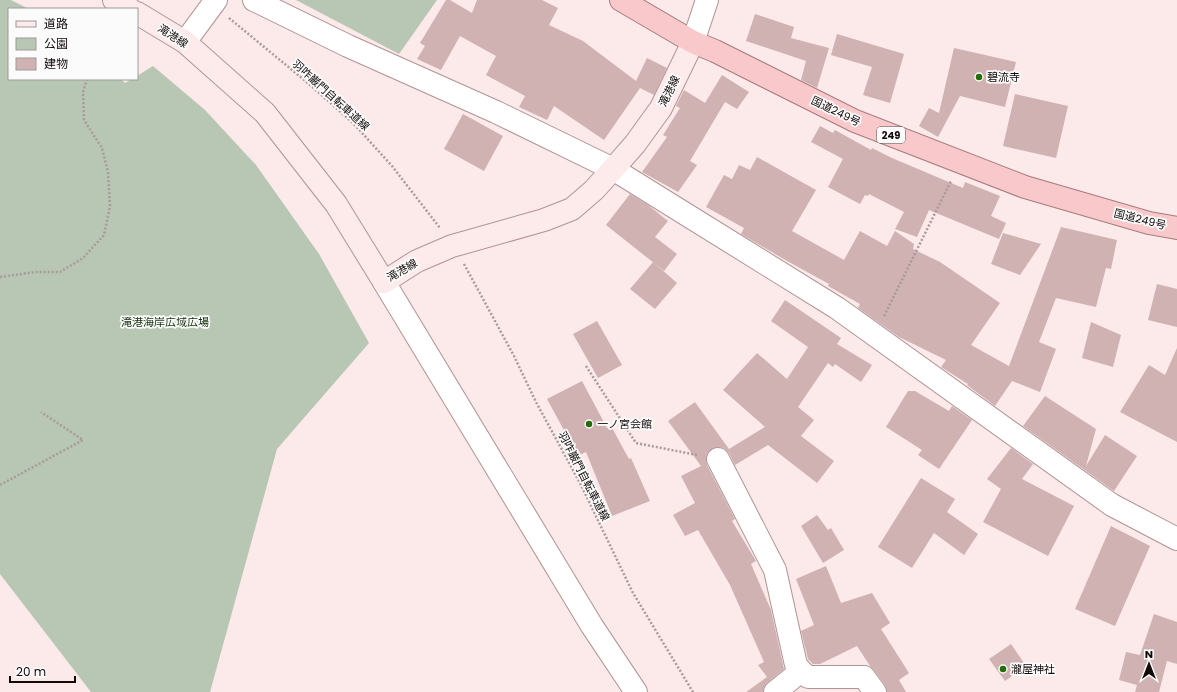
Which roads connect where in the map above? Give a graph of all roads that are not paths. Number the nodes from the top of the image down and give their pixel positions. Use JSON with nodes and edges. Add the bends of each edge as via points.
{"nodes":[{"id":1,"x":114,"y":0,"type":"edge"},
{"id":2,"x":216,"y":0,"type":"edge"},
{"id":3,"x":254,"y":0,"type":"edge"},
{"id":4,"x":621,"y":0,"type":"edge"},
{"id":5,"x":707,"y":0,"type":"edge"},
{"id":6,"x":128,"y":8,"type":"edge"},
{"id":7,"x":138,"y":14,"type":"edge"},
{"id":8,"x":186,"y":42,"type":"junction"},
{"id":9,"x":693,"y":42,"type":"junction"},
{"id":10,"x":613,"y":169,"type":"junction"},
{"id":11,"x":1177,"y":228,"type":"edge"},
{"id":12,"x":384,"y":282,"type":"junction"},
{"id":13,"x":718,"y":459,"type":"road end"},
{"id":14,"x":1177,"y":539,"type":"edge"},
{"id":15,"x":801,"y":671,"type":"junction"},
{"id":16,"x":636,"y":692,"type":"edge"},
{"id":17,"x":775,"y":692,"type":"edge"},
{"id":18,"x":875,"y":692,"type":"edge"}],
"edges":[{"from":1,"to":6,"type":"main road"},
{"from":2,"to":8,"type":"street"},
{"from":3,"to":10,"type":"street"},
{"from":4,"to":9,"type":"highway","name":"国道249号","number":"249"},
{"from":5,"to":9,"type":"street"},
{"from":7,"to":8,"type":"main road","name":"滝港線"},
{"from":8,"to":12,"type":"main road","name":"滝港線","via":[[265,113],[336,204]]},
{"from":9,"to":10,"type":"main road","name":"滝港線","via":[[661,108]]},
{"from":9,"to":11,"type":"highway","name":"国道249号","number":"249","via":[[854,121],[1025,188],[1149,223]]},
{"from":10,"to":12,"type":"main road","name":"滝港線","via":[[572,209],[544,220],[452,246],[417,261]]},
{"from":10,"to":14,"type":"street","via":[[793,280],[875,335],[1112,505]]},
{"from":12,"to":16,"type":"street","via":[[592,626]]},
{"from":13,"to":15,"type":"street","via":[[774,570],[796,665]]},
{"from":15,"to":17,"type":"street"},
{"from":15,"to":18,"type":"street","via":[[808,677],[864,677]]}]}
